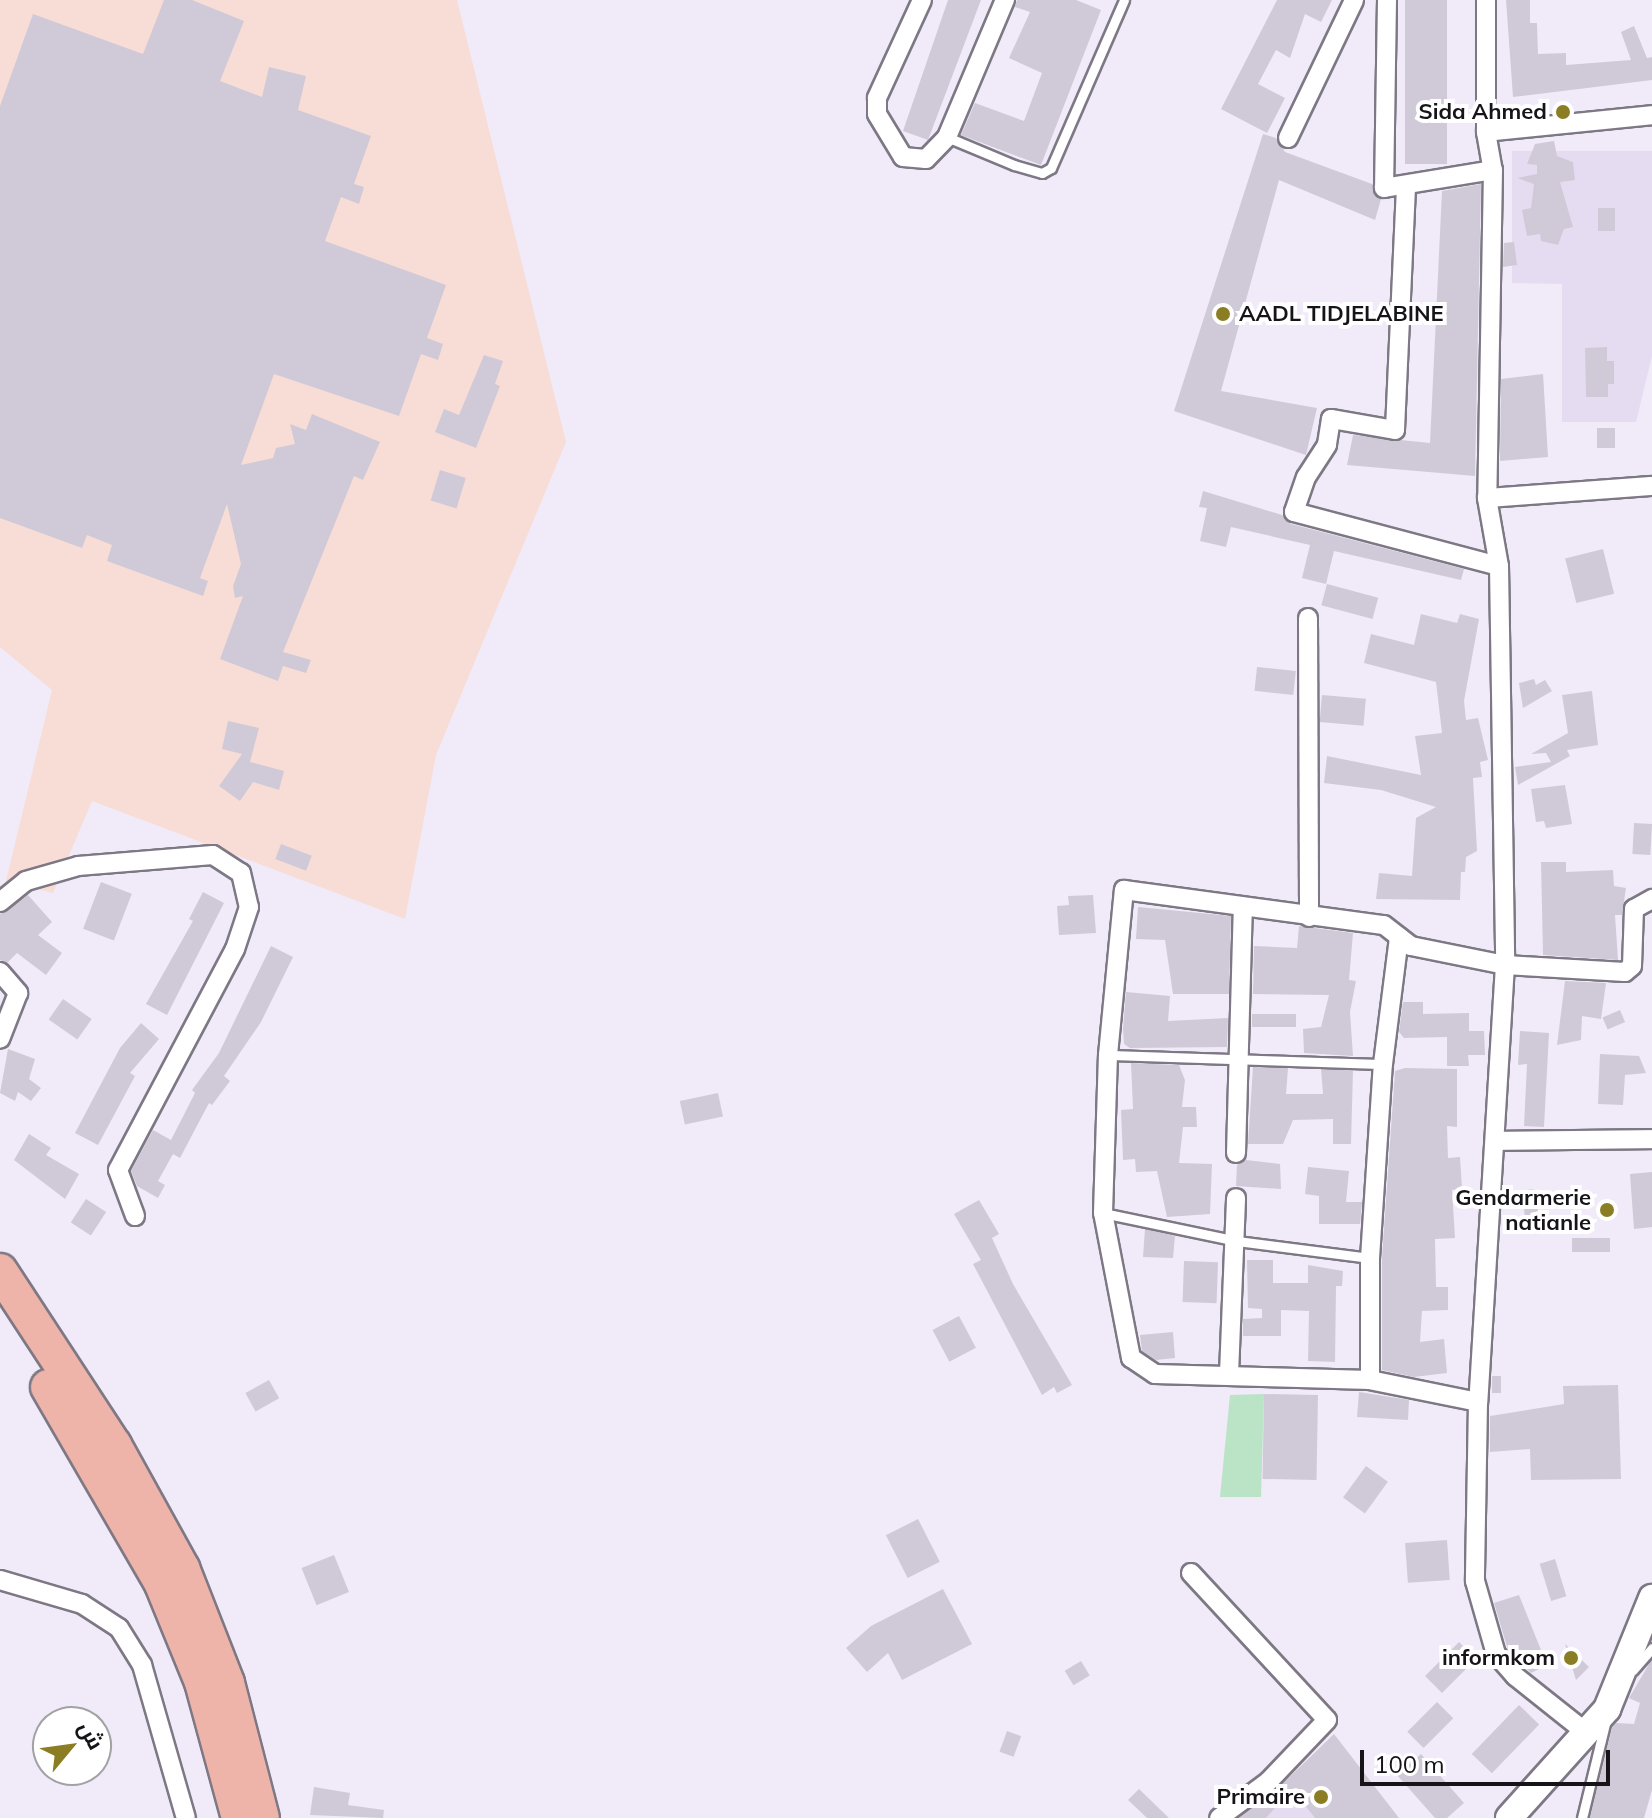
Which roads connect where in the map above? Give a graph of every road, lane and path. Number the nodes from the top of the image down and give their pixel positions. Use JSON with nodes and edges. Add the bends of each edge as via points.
{"nodes":[{"id":1,"x":922,"y":0,"type":"edge"},
{"id":2,"x":1005,"y":0,"type":"edge"},
{"id":3,"x":1124,"y":0,"type":"edge"},
{"id":4,"x":1354,"y":0,"type":"edge"},
{"id":5,"x":1387,"y":0,"type":"edge"},
{"id":6,"x":1486,"y":0,"type":"edge"},
{"id":7,"x":1652,"y":115,"type":"edge"},
{"id":8,"x":1486,"y":132,"type":"junction"},
{"id":9,"x":947,"y":137,"type":"junction"},
{"id":10,"x":1288,"y":138,"type":"dead end"},
{"id":11,"x":1493,"y":170,"type":"junction"},
{"id":12,"x":1406,"y":187,"type":"junction"},
{"id":13,"x":1652,"y":486,"type":"edge"},
{"id":14,"x":1487,"y":498,"type":"junction"},
{"id":15,"x":1499,"y":566,"type":"junction"},
{"id":16,"x":1308,"y":618,"type":"dead end"},
{"id":17,"x":1652,"y":899,"type":"edge"},
{"id":18,"x":0,"y":902,"type":"edge"},
{"id":19,"x":1243,"y":909,"type":"junction"},
{"id":20,"x":1309,"y":917,"type":"junction"},
{"id":21,"x":1399,"y":937,"type":"junction"},
{"id":22,"x":1505,"y":965,"type":"junction"},
{"id":23,"x":0,"y":972,"type":"edge"},
{"id":24,"x":0,"y":1039,"type":"edge"},
{"id":25,"x":1108,"y":1055,"type":"junction"},
{"id":26,"x":1242,"y":1056,"type":"junction"},
{"id":27,"x":1383,"y":1064,"type":"junction"},
{"id":28,"x":1652,"y":1139,"type":"edge"},
{"id":29,"x":1496,"y":1141,"type":"junction"},
{"id":30,"x":1236,"y":1153,"type":"dead end"},
{"id":31,"x":1236,"y":1198,"type":"dead end"},
{"id":32,"x":1103,"y":1213,"type":"junction"},
{"id":33,"x":135,"y":1216,"type":"dead end"},
{"id":34,"x":1237,"y":1241,"type":"junction"},
{"id":35,"x":1370,"y":1258,"type":"junction"},
{"id":36,"x":0,"y":1271,"type":"edge"},
{"id":37,"x":0,"y":1313,"type":"edge"},
{"id":38,"x":1229,"y":1374,"type":"junction"},
{"id":39,"x":1370,"y":1380,"type":"junction"},
{"id":40,"x":1478,"y":1402,"type":"junction"},
{"id":41,"x":1191,"y":1573,"type":"dead end"},
{"id":42,"x":0,"y":1580,"type":"edge"},
{"id":43,"x":1652,"y":1598,"type":"edge"},
{"id":44,"x":1652,"y":1648,"type":"edge"},
{"id":45,"x":1614,"y":1695,"type":"junction"},
{"id":46,"x":1588,"y":1734,"type":"junction"},
{"id":47,"x":186,"y":1818,"type":"edge"},
{"id":48,"x":239,"y":1818,"type":"edge"},
{"id":49,"x":262,"y":1818,"type":"edge"},
{"id":50,"x":1219,"y":1818,"type":"edge"},
{"id":51,"x":1509,"y":1818,"type":"edge"},
{"id":52,"x":1582,"y":1818,"type":"edge"}],
"edges":[{"from":1,"to":9,"type":"street","via":[[877,98],[877,114],[903,157],[926,159]]},
{"from":2,"to":9,"type":"street"},
{"from":3,"to":9,"type":"lane","via":[[1051,168],[1042,173],[1014,165]]},
{"from":4,"to":10,"type":"street"},
{"from":5,"to":12,"type":"street","via":[[1384,188]]},
{"from":6,"to":8,"type":"street"},
{"from":7,"to":8,"type":"street"},
{"from":8,"to":11,"type":"street"},
{"from":11,"to":12,"type":"street"},
{"from":11,"to":14,"type":"street"},
{"from":12,"to":15,"type":"street","via":[[1395,430],[1331,419],[1327,445],[1306,477],[1294,512]]},
{"from":13,"to":14,"type":"street"},
{"from":14,"to":15,"type":"street"},
{"from":15,"to":22,"type":"street"},
{"from":16,"to":20,"type":"street"},
{"from":17,"to":22,"type":"street","via":[[1632,912],[1632,966],[1625,972]]},
{"from":18,"to":33,"type":"street","via":[[26,881],[78,866],[213,855],[241,873],[249,907],[235,949],[118,1170]]},
{"from":19,"to":20,"type":"street"},
{"from":19,"to":25,"type":"street","via":[[1124,890]]},
{"from":19,"to":26,"type":"street"},
{"from":20,"to":21,"type":"street","via":[[1384,925]]},
{"from":21,"to":22,"type":"street","via":[[1411,946]]},
{"from":21,"to":27,"type":"street"},
{"from":22,"to":29,"type":"street"},
{"from":23,"to":24,"type":"street","via":[[18,993]]},
{"from":25,"to":26,"type":"lane"},
{"from":25,"to":32,"type":"street"},
{"from":26,"to":27,"type":"lane"},
{"from":26,"to":30,"type":"street"},
{"from":27,"to":35,"type":"street"},
{"from":28,"to":29,"type":"street"},
{"from":29,"to":40,"type":"street"},
{"from":31,"to":34,"type":"street"},
{"from":32,"to":34,"type":"lane"},
{"from":32,"to":38,"type":"street","via":[[1131,1358],[1155,1374]]},
{"from":34,"to":35,"type":"lane"},
{"from":34,"to":38,"type":"street"},
{"from":35,"to":39,"type":"street"},
{"from":36,"to":49,"type":"highway","via":[[114,1445],[187,1578],[230,1695]]},
{"from":37,"to":48,"type":"highway","via":[[83,1441],[162,1584],[202,1682]]},
{"from":38,"to":39,"type":"street"},
{"from":39,"to":40,"type":"street"},
{"from":40,"to":46,"type":"street","via":[[1473,1525],[1481,1614],[1496,1654],[1515,1676]]},
{"from":41,"to":50,"type":"street","via":[[1327,1720],[1269,1781]]},
{"from":42,"to":47,"type":"street","via":[[82,1604],[119,1628],[142,1665]]},
{"from":43,"to":45,"type":"main road"},
{"from":44,"to":45,"type":"lane"},
{"from":45,"to":46,"type":"main road"},
{"from":45,"to":52,"type":"lane"},
{"from":46,"to":51,"type":"main road","via":[[1551,1767]]}]}
